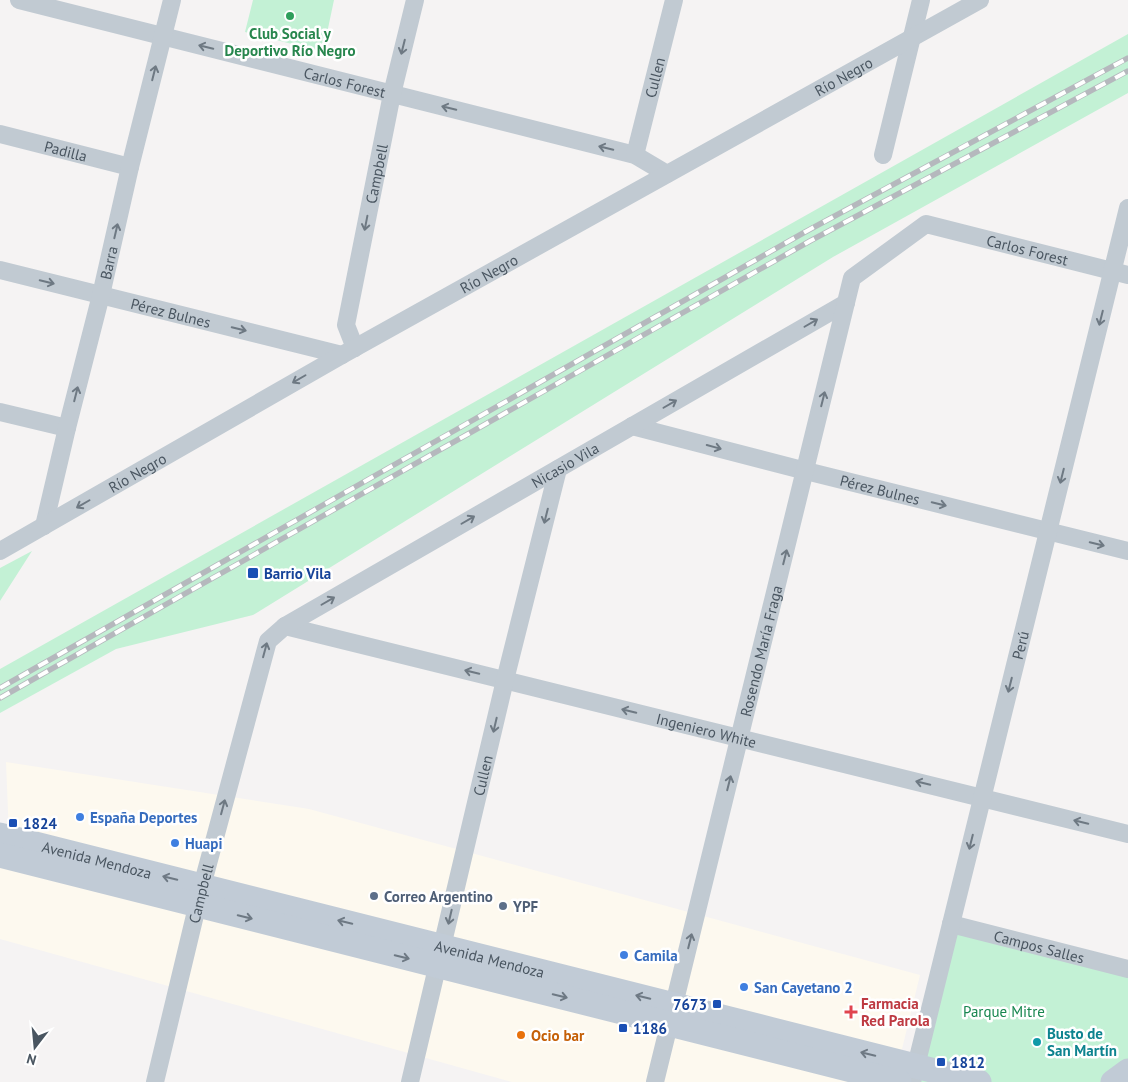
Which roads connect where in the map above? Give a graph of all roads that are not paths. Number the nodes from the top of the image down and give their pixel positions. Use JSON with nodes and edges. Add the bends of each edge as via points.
{"nodes":[{"id":1,"x":19,"y":0,"type":"edge"},
{"id":2,"x":172,"y":0,"type":"edge"},
{"id":3,"x":415,"y":0,"type":"edge"},
{"id":4,"x":674,"y":0,"type":"edge"},
{"id":5,"x":921,"y":0,"type":"edge"},
{"id":6,"x":980,"y":0,"type":"edge"},
{"id":7,"x":163,"y":36,"type":"junction"},
{"id":8,"x":912,"y":37,"type":"junction"},
{"id":9,"x":392,"y":94,"type":"junction"},
{"id":10,"x":0,"y":134,"type":"edge"},
{"id":11,"x":635,"y":155,"type":"junction"},
{"id":12,"x":883,"y":155,"type":"dead end"},
{"id":13,"x":130,"y":168,"type":"junction"},
{"id":14,"x":667,"y":174,"type":"junction"},
{"id":15,"x":1128,"y":208,"type":"edge"},
{"id":16,"x":0,"y":270,"type":"edge"},
{"id":17,"x":1120,"y":273,"type":"edge"},
{"id":18,"x":852,"y":278,"type":"joint"},
{"id":19,"x":101,"y":295,"type":"junction"},
{"id":20,"x":846,"y":303,"type":"junction"},
{"id":21,"x":348,"y":351,"type":"junction"},
{"id":22,"x":0,"y":412,"type":"edge"},
{"id":23,"x":632,"y":426,"type":"junction"},
{"id":24,"x":67,"y":428,"type":"junction"},
{"id":25,"x":558,"y":469,"type":"junction"},
{"id":26,"x":806,"y":471,"type":"junction"},
{"id":27,"x":44,"y":526,"type":"junction"},
{"id":28,"x":1048,"y":532,"type":"junction"},
{"id":29,"x":0,"y":551,"type":"edge"},
{"id":30,"x":1128,"y":552,"type":"edge"},
{"id":31,"x":285,"y":626,"type":"junction"},
{"id":32,"x":505,"y":680,"type":"junction"},
{"id":33,"x":740,"y":738,"type":"junction"},
{"id":34,"x":982,"y":798,"type":"junction"},
{"id":35,"x":1128,"y":834,"type":"edge"},
{"id":36,"x":0,"y":835,"type":"edge"},
{"id":37,"x":0,"y":855,"type":"edge"},
{"id":38,"x":200,"y":896,"type":"junction"},
{"id":39,"x":951,"y":924,"type":"junction"},
{"id":40,"x":440,"y":956,"type":"junction"},
{"id":41,"x":1128,"y":969,"type":"edge"},
{"id":42,"x":672,"y":1014,"type":"junction"},
{"id":43,"x":1128,"y":1071,"type":"edge"},
{"id":44,"x":909,"y":1077,"type":"edge"},
{"id":45,"x":155,"y":1082,"type":"edge"},
{"id":46,"x":410,"y":1082,"type":"edge"},
{"id":47,"x":655,"y":1082,"type":"edge"},
{"id":48,"x":979,"y":1082,"type":"edge"},
{"id":49,"x":1113,"y":1082,"type":"edge"}],
"edges":[{"from":1,"to":7,"type":"street","name":"Carlos Forest"},
{"from":2,"to":7,"type":"street","name":"Barra"},
{"from":3,"to":9,"type":"street","name":"Campbell","one_way":true},
{"from":4,"to":11,"type":"street","name":"Cullen"},
{"from":5,"to":8,"type":"street"},
{"from":6,"to":8,"type":"street","name":"Río Negro"},
{"from":9,"to":7,"type":"street","name":"Carlos Forest","one_way":true},
{"from":13,"to":7,"type":"street","name":"Barra","one_way":true},
{"from":8,"to":12,"type":"street"},
{"from":8,"to":14,"type":"street","name":"Río Negro"},
{"from":11,"to":9,"type":"street","name":"Carlos Forest","one_way":true},
{"from":9,"to":21,"type":"street","name":"Campbell","one_way":true,"via":[[346,325]]},
{"from":10,"to":13,"type":"street","name":"Padilla"},
{"from":11,"to":14,"type":"street","name":"Carlos Forest"},
{"from":19,"to":13,"type":"street","name":"Barra","one_way":true},
{"from":14,"to":21,"type":"street","name":"Río Negro"},
{"from":15,"to":17,"type":"street","name":"Perú"},
{"from":16,"to":19,"type":"street","name":"Pérez Bulnes","one_way":true},
{"from":17,"to":18,"type":"street","name":"Carlos Forest","via":[[926,224]]},
{"from":17,"to":28,"type":"street","name":"Perú","one_way":true},
{"from":18,"to":20,"type":"street","name":"Rosendo María Fraga"},
{"from":19,"to":21,"type":"street","name":"Pérez Bulnes","one_way":true},
{"from":24,"to":19,"type":"street","name":"Barra","one_way":true},
{"from":23,"to":20,"type":"street","name":"Nicasio Vila","one_way":true},
{"from":26,"to":20,"type":"street","name":"Rosendo María Fraga","one_way":true},
{"from":21,"to":27,"type":"street","name":"Río Negro","one_way":true},
{"from":22,"to":24,"type":"street"},
{"from":23,"to":25,"type":"street","name":"Nicasio Vila"},
{"from":23,"to":26,"type":"street","name":"Pérez Bulnes","one_way":true},
{"from":24,"to":27,"type":"street","name":"Barra"},
{"from":31,"to":25,"type":"street","name":"Nicasio Vila","one_way":true},
{"from":25,"to":32,"type":"street","name":"Cullen","one_way":true},
{"from":26,"to":28,"type":"street","name":"Pérez Bulnes","one_way":true},
{"from":33,"to":26,"type":"street","name":"Rosendo María Fraga","one_way":true},
{"from":27,"to":29,"type":"street","name":"Río Negro"},
{"from":28,"to":30,"type":"street","name":"Pérez Bulnes","one_way":true},
{"from":28,"to":34,"type":"street","name":"Perú","one_way":true},
{"from":32,"to":31,"type":"street","name":"Ingeniero White","one_way":true},
{"from":38,"to":31,"type":"street","name":"Campbell","one_way":true,"via":[[268,641]]},
{"from":33,"to":32,"type":"street","name":"Ingeniero White","one_way":true},
{"from":32,"to":40,"type":"street","name":"Cullen","one_way":true},
{"from":34,"to":33,"type":"street","name":"Ingeniero White","one_way":true},
{"from":42,"to":33,"type":"street","name":"Rosendo María Fraga","one_way":true},
{"from":35,"to":34,"type":"street","name":"Ingeniero White","one_way":true},
{"from":34,"to":39,"type":"street","name":"Perú","one_way":true},
{"from":38,"to":36,"type":"main road","name":"Avenida Mendoza","one_way":true},
{"from":37,"to":38,"type":"main road","name":"Avenida Mendoza"},
{"from":38,"to":40,"type":"main road","name":"Avenida Mendoza"},
{"from":38,"to":45,"type":"street","name":"Campbell"},
{"from":39,"to":41,"type":"street","name":"Campos Salles"},
{"from":39,"to":44,"type":"street","name":"Perú"},
{"from":40,"to":42,"type":"main road","name":"Avenida Mendoza"},
{"from":40,"to":46,"type":"street","name":"Cullen"},
{"from":42,"to":44,"type":"main road","name":"Avenida Mendoza"},
{"from":42,"to":47,"type":"street","name":"Rosendo María Fraga"},
{"from":43,"to":49,"type":"main road"},
{"from":44,"to":48,"type":"main road","name":"Avenida Mendoza"}]}
